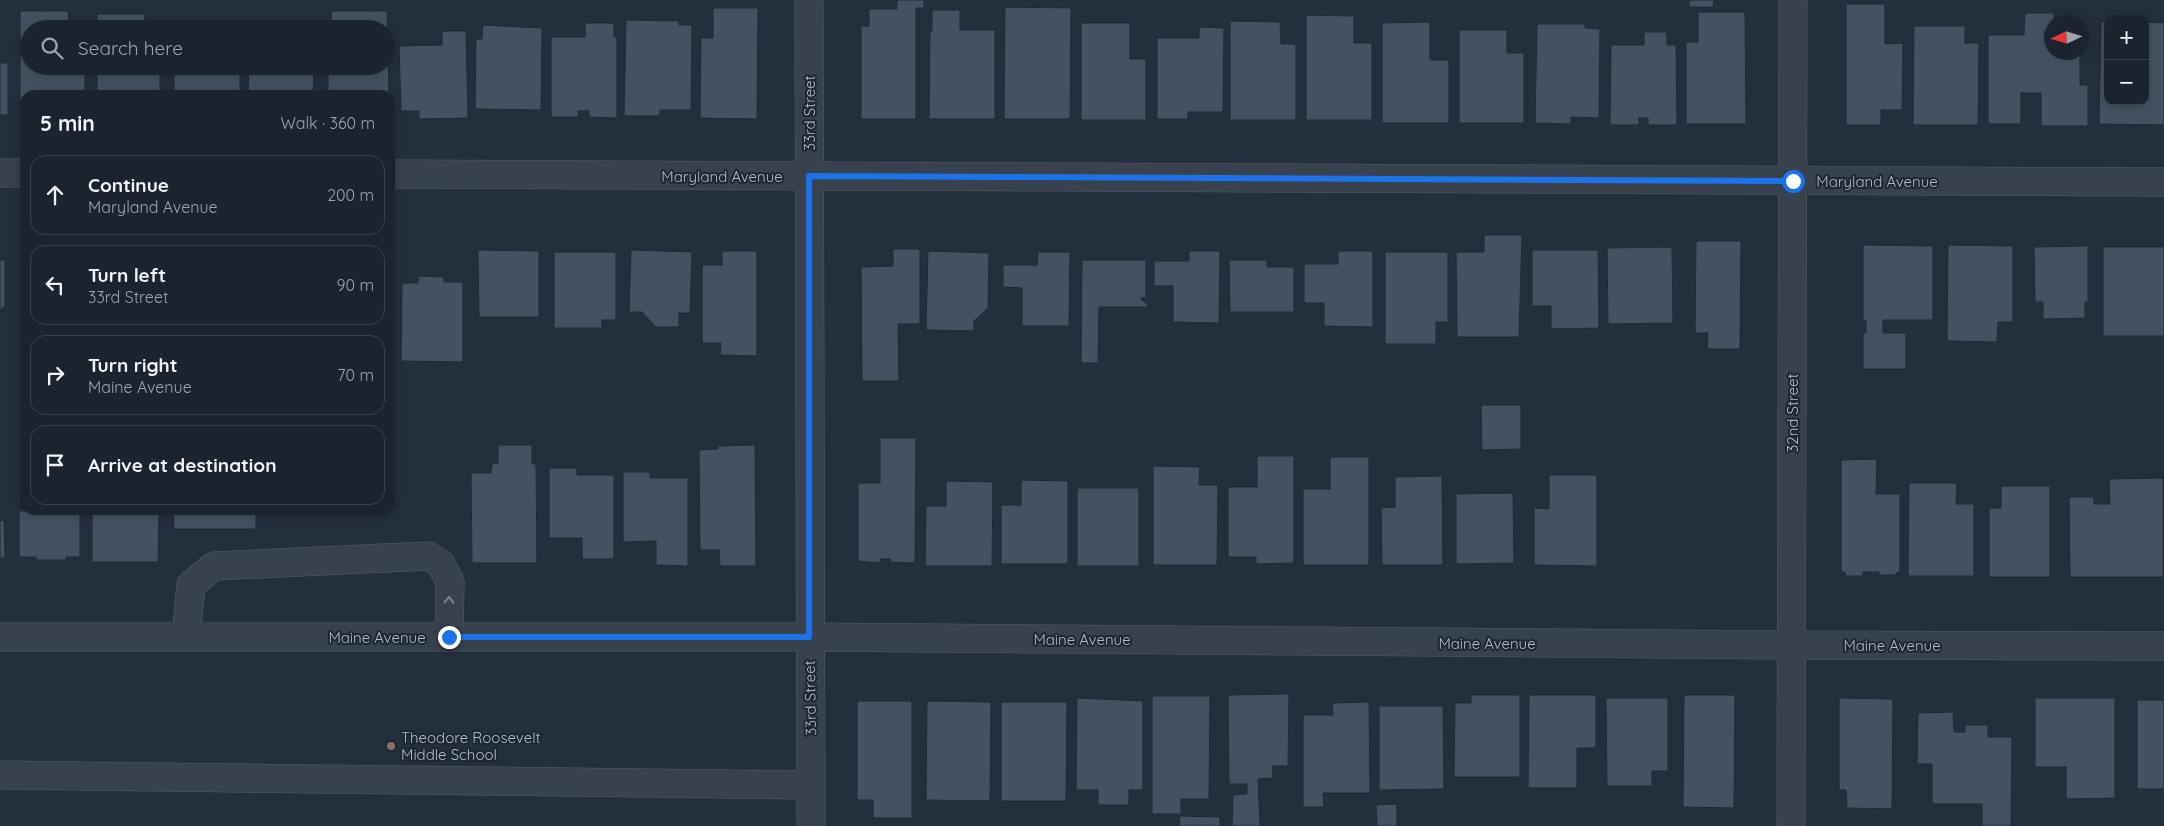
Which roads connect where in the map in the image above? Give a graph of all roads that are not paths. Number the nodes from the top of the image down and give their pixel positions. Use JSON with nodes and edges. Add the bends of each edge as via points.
{"nodes":[{"id":1,"x":809,"y":0,"type":"edge"},
{"id":2,"x":1793,"y":0,"type":"edge"},
{"id":3,"x":0,"y":173,"type":"edge"},
{"id":4,"x":20,"y":173,"type":"edge"},
{"id":5,"x":395,"y":174,"type":"edge"},
{"id":6,"x":809,"y":176,"type":"junction"},
{"id":7,"x":1793,"y":181,"type":"junction"},
{"id":8,"x":2164,"y":182,"type":"edge"},
{"id":9,"x":0,"y":637,"type":"edge"},
{"id":10,"x":186,"y":637,"type":"junction"},
{"id":11,"x":449,"y":637,"type":"junction"},
{"id":12,"x":809,"y":637,"type":"junction"},
{"id":13,"x":1792,"y":645,"type":"junction"},
{"id":14,"x":2164,"y":646,"type":"edge"},
{"id":15,"x":0,"y":775,"type":"edge"},
{"id":16,"x":810,"y":785,"type":"junction"},
{"id":17,"x":811,"y":826,"type":"edge"},
{"id":18,"x":1791,"y":826,"type":"edge"}],
"edges":[{"from":1,"to":6,"type":"street","name":"33rd Street"},
{"from":2,"to":7,"type":"street","name":"32nd Street"},
{"from":3,"to":4,"type":"street"},
{"from":5,"to":6,"type":"street","name":"Maryland Avenue"},
{"from":6,"to":7,"type":"street","name":"Maryland Avenue"},
{"from":6,"to":12,"type":"street","name":"33rd Street"},
{"from":7,"to":8,"type":"street","name":"Maryland Avenue"},
{"from":7,"to":13,"type":"street","name":"32nd Street"},
{"from":9,"to":10,"type":"street","name":"Maine Avenue"},
{"from":10,"to":11,"type":"street","name":"Maine Avenue"},
{"from":11,"to":10,"type":"street","one_way":true,"via":[[450,582],[442,564],[428,556],[214,566],[191,585]]},
{"from":11,"to":12,"type":"street","name":"Maine Avenue"},
{"from":12,"to":13,"type":"street","name":"Maine Avenue"},
{"from":12,"to":16,"type":"street","name":"33rd Street"},
{"from":13,"to":14,"type":"street","name":"Maine Avenue"},
{"from":13,"to":18,"type":"street","name":"32nd Street"},
{"from":15,"to":16,"type":"street"},
{"from":16,"to":17,"type":"street","name":"33rd Street"}]}
